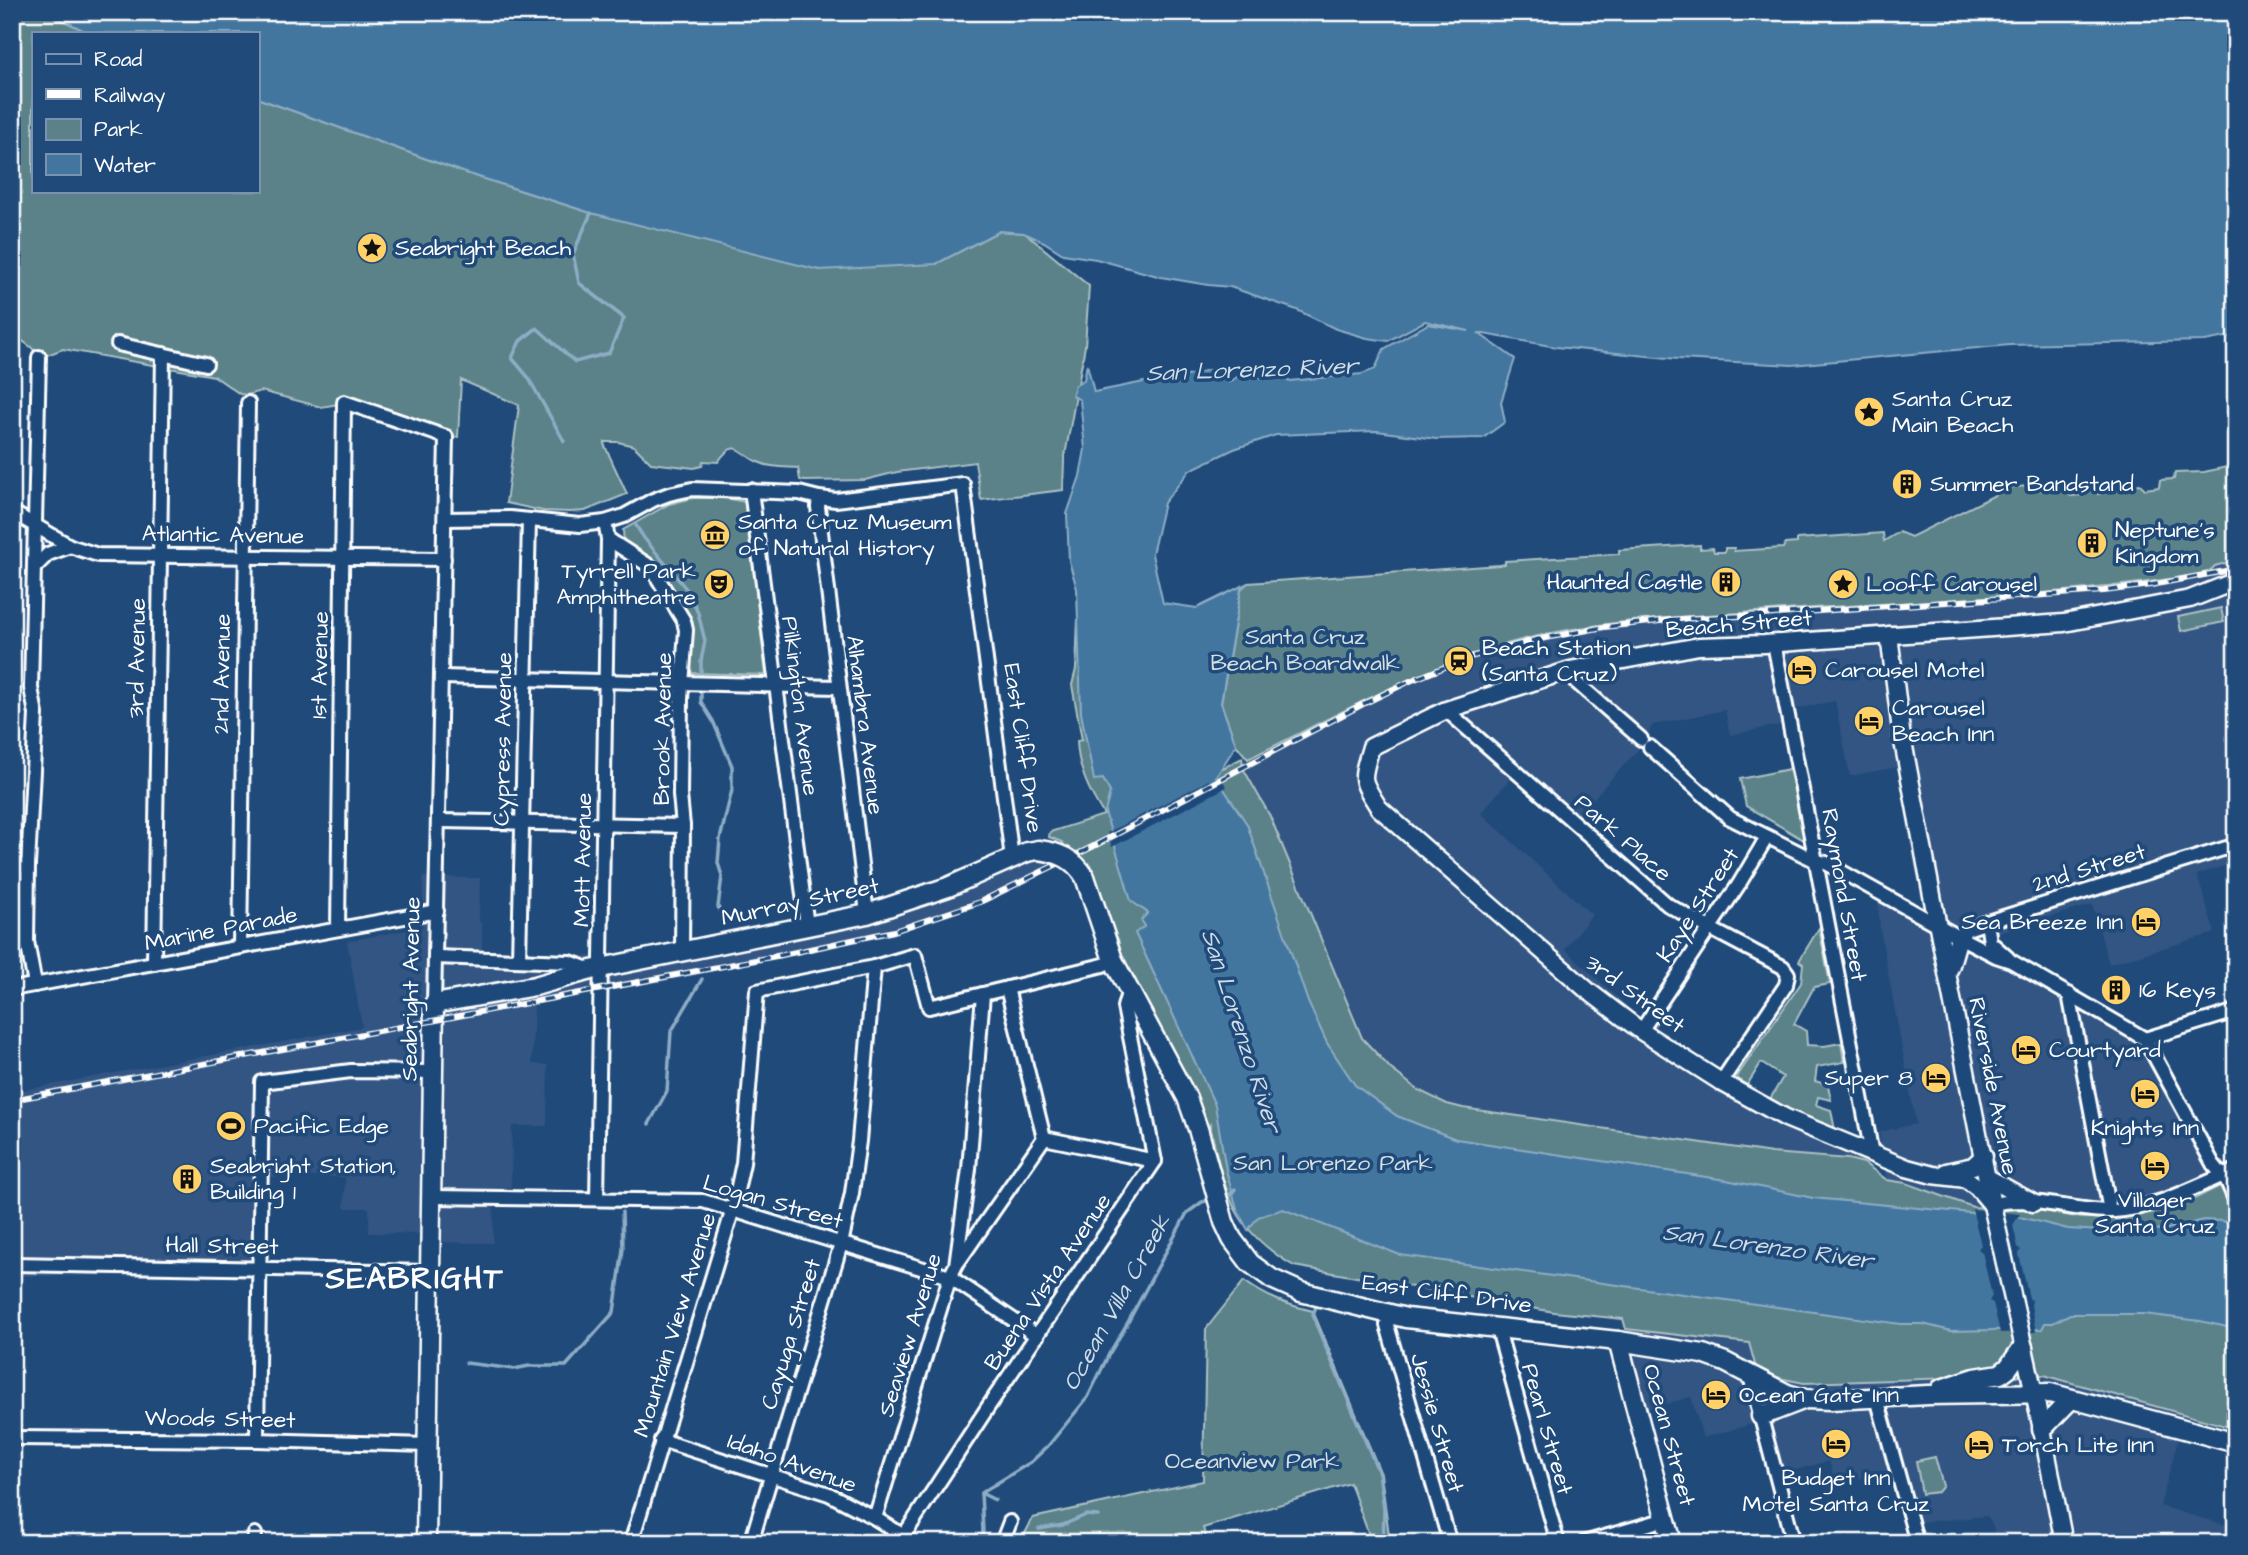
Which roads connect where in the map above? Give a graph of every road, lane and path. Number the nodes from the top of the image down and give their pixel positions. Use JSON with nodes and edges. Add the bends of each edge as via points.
{"nodes":[{"id":1,"x":118,"y":344,"type":"dead end"},
{"id":2,"x":163,"y":354,"type":"junction"},
{"id":3,"x":39,"y":357,"type":"dead end"},
{"id":4,"x":206,"y":364,"type":"dead end"},
{"id":5,"x":248,"y":403,"type":"dead end"},
{"id":6,"x":446,"y":437,"type":"joint"},
{"id":7,"x":751,"y":490,"type":"junction"},
{"id":8,"x":819,"y":498,"type":"junction"},
{"id":9,"x":12,"y":512,"type":"edge"},
{"id":10,"x":445,"y":519,"type":"junction"},
{"id":11,"x":529,"y":520,"type":"junction"},
{"id":12,"x":605,"y":522,"type":"junction"},
{"id":13,"x":35,"y":525,"type":"junction"},
{"id":14,"x":608,"y":539,"type":"junction"},
{"id":15,"x":70,"y":546,"type":"junction"},
{"id":16,"x":160,"y":555,"type":"junction"},
{"id":17,"x":245,"y":556,"type":"junction"},
{"id":18,"x":342,"y":558,"type":"junction"},
{"id":19,"x":444,"y":559,"type":"junction"},
{"id":20,"x":34,"y":567,"type":"junction"},
{"id":21,"x":2236,"y":581,"type":"edge"},
{"id":22,"x":1889,"y":635,"type":"junction"},
{"id":23,"x":1774,"y":643,"type":"junction"},
{"id":24,"x":1570,"y":670,"type":"junction"},
{"id":25,"x":442,"y":677,"type":"junction"},
{"id":26,"x":526,"y":680,"type":"junction"},
{"id":27,"x":607,"y":682,"type":"junction"},
{"id":28,"x":684,"y":683,"type":"junction"},
{"id":29,"x":776,"y":684,"type":"junction"},
{"id":30,"x":838,"y":687,"type":"junction"},
{"id":31,"x":1446,"y":710,"type":"junction"},
{"id":32,"x":1362,"y":776,"type":"joint"},
{"id":33,"x":440,"y":821,"type":"junction"},
{"id":34,"x":522,"y":823,"type":"junction"},
{"id":35,"x":604,"y":823,"type":"junction"},
{"id":36,"x":683,"y":826,"type":"junction"},
{"id":37,"x":1768,"y":837,"type":"junction"},
{"id":38,"x":2236,"y":845,"type":"edge"},
{"id":39,"x":1012,"y":858,"type":"junction"},
{"id":40,"x":1816,"y":861,"type":"junction"},
{"id":41,"x":28,"y":865,"type":"junction"},
{"id":42,"x":12,"y":867,"type":"edge"},
{"id":43,"x":437,"y":911,"type":"junction"},
{"id":44,"x":867,"y":914,"type":"junction"},
{"id":45,"x":1987,"y":922,"type":"junction"},
{"id":46,"x":1939,"y":925,"type":"junction"},
{"id":47,"x":807,"y":926,"type":"junction"},
{"id":48,"x":1709,"y":928,"type":"junction"},
{"id":49,"x":338,"y":929,"type":"junction"},
{"id":50,"x":1959,"y":937,"type":"junction"},
{"id":51,"x":240,"y":947,"type":"junction"},
{"id":52,"x":682,"y":952,"type":"junction"},
{"id":53,"x":435,"y":957,"type":"junction"},
{"id":54,"x":519,"y":959,"type":"junction"},
{"id":55,"x":1113,"y":960,"type":"junction"},
{"id":56,"x":2011,"y":961,"type":"junction"},
{"id":57,"x":154,"y":963,"type":"junction"},
{"id":58,"x":874,"y":967,"type":"junction"},
{"id":59,"x":596,"y":969,"type":"junction"},
{"id":60,"x":1949,"y":974,"type":"junction"},
{"id":61,"x":35,"y":985,"type":"junction"},
{"id":62,"x":1007,"y":988,"type":"junction"},
{"id":63,"x":12,"y":989,"type":"edge"},
{"id":64,"x":983,"y":994,"type":"junction"},
{"id":65,"x":2069,"y":994,"type":"junction"},
{"id":66,"x":1133,"y":996,"type":"junction"},
{"id":67,"x":435,"y":1004,"type":"junction"},
{"id":68,"x":2236,"y":1011,"type":"edge"},
{"id":69,"x":1640,"y":1031,"type":"junction"},
{"id":70,"x":2146,"y":1039,"type":"junction"},
{"id":71,"x":433,"y":1072,"type":"junction"},
{"id":72,"x":1721,"y":1082,"type":"junction"},
{"id":73,"x":1044,"y":1138,"type":"junction"},
{"id":74,"x":1872,"y":1154,"type":"junction"},
{"id":75,"x":1984,"y":1156,"type":"junction"},
{"id":76,"x":1155,"y":1161,"type":"junction"},
{"id":77,"x":2236,"y":1170,"type":"edge"},
{"id":78,"x":1933,"y":1175,"type":"junction"},
{"id":79,"x":2222,"y":1175,"type":"junction"},
{"id":80,"x":1988,"y":1178,"type":"junction"},
{"id":81,"x":433,"y":1197,"type":"junction"},
{"id":82,"x":597,"y":1199,"type":"junction"},
{"id":83,"x":2236,"y":1202,"type":"edge"},
{"id":84,"x":2033,"y":1203,"type":"junction"},
{"id":85,"x":1993,"y":1207,"type":"junction"},
{"id":86,"x":733,"y":1209,"type":"junction"},
{"id":87,"x":2110,"y":1211,"type":"junction"},
{"id":88,"x":841,"y":1244,"type":"junction"},
{"id":89,"x":12,"y":1264,"type":"edge"},
{"id":90,"x":258,"y":1268,"type":"junction"},
{"id":91,"x":953,"y":1271,"type":"junction"},
{"id":92,"x":431,"y":1272,"type":"junction"},
{"id":93,"x":1390,"y":1314,"type":"junction"},
{"id":94,"x":1497,"y":1326,"type":"junction"},
{"id":95,"x":1037,"y":1336,"type":"junction"},
{"id":96,"x":1618,"y":1341,"type":"junction"},
{"id":97,"x":2023,"y":1345,"type":"junction"},
{"id":98,"x":1750,"y":1376,"type":"junction"},
{"id":99,"x":2034,"y":1392,"type":"junction"},
{"id":100,"x":1928,"y":1395,"type":"junction"},
{"id":101,"x":1877,"y":1398,"type":"junction"},
{"id":102,"x":1805,"y":1399,"type":"junction"},
{"id":103,"x":2071,"y":1399,"type":"junction"},
{"id":104,"x":1761,"y":1416,"type":"junction"},
{"id":105,"x":2042,"y":1429,"type":"junction"},
{"id":106,"x":12,"y":1438,"type":"edge"},
{"id":107,"x":257,"y":1440,"type":"junction"},
{"id":108,"x":661,"y":1440,"type":"junction"},
{"id":109,"x":2236,"y":1443,"type":"edge"},
{"id":110,"x":428,"y":1445,"type":"junction"},
{"id":111,"x":771,"y":1474,"type":"junction"},
{"id":112,"x":876,"y":1518,"type":"junction"},
{"id":113,"x":1666,"y":1519,"type":"junction"},
{"id":114,"x":1010,"y":1522,"type":"dead end"},
{"id":115,"x":902,"y":1539,"type":"edge"},
{"id":116,"x":426,"y":1543,"type":"edge"},
{"id":117,"x":631,"y":1543,"type":"edge"},
{"id":118,"x":751,"y":1543,"type":"edge"},
{"id":119,"x":1002,"y":1543,"type":"edge"},
{"id":120,"x":1450,"y":1543,"type":"edge"},
{"id":121,"x":1558,"y":1543,"type":"edge"},
{"id":122,"x":1584,"y":1543,"type":"edge"},
{"id":123,"x":1672,"y":1543,"type":"edge"},
{"id":124,"x":1794,"y":1543,"type":"edge"},
{"id":125,"x":1917,"y":1543,"type":"edge"},
{"id":126,"x":2064,"y":1543,"type":"edge"}],
"edges":[{"from":1,"to":2,"type":"street"},
{"from":2,"to":4,"type":"street"},
{"from":2,"to":16,"type":"street","name":"3rd Avenue"},
{"from":3,"to":13,"type":"street"},
{"from":5,"to":17,"type":"street","name":"2nd Avenue"},
{"from":6,"to":10,"type":"street","name":"Seabright Avenue"},
{"from":6,"to":18,"type":"street","name":"1st Avenue","via":[[344,402]]},
{"from":7,"to":8,"type":"street","name":"East Cliff Drive"},
{"from":7,"to":12,"type":"street","name":"East Cliff Drive","via":[[692,489],[669,494]]},
{"from":7,"to":29,"type":"street","name":"Pilkington Avenue"},
{"from":8,"to":30,"type":"street","name":"Alhambra Avenue"},
{"from":8,"to":39,"type":"street","name":"East Cliff Drive","via":[[836,500],[963,484]]},
{"from":9,"to":13,"type":"street","name":"Atlantic Avenue"},
{"from":10,"to":11,"type":"street","name":"East Cliff Drive"},
{"from":10,"to":19,"type":"street","name":"Seabright Avenue"},
{"from":11,"to":12,"type":"street","name":"East Cliff Drive","via":[[580,525]]},
{"from":11,"to":26,"type":"street","name":"Cypress Avenue"},
{"from":12,"to":14,"type":"street","name":"Mott Avenue"},
{"from":13,"to":15,"type":"street","name":"Atlantic Avenue"},
{"from":13,"to":20,"type":"street"},
{"from":14,"to":27,"type":"street","name":"Mott Avenue"},
{"from":14,"to":28,"type":"street","name":"Brook Avenue","via":[[651,567],[684,621]]},
{"from":15,"to":16,"type":"street","name":"Atlantic Avenue","via":[[98,555]]},
{"from":15,"to":20,"type":"street","via":[[48,554]]},
{"from":16,"to":17,"type":"street","name":"Atlantic Avenue"},
{"from":16,"to":57,"type":"street","name":"3rd Avenue"},
{"from":17,"to":18,"type":"street","name":"Atlantic Avenue"},
{"from":17,"to":51,"type":"street","name":"2nd Avenue"},
{"from":18,"to":19,"type":"street","name":"Atlantic Avenue"},
{"from":18,"to":49,"type":"street","name":"1st Avenue"},
{"from":19,"to":25,"type":"street","name":"Seabright Avenue"},
{"from":20,"to":41,"type":"street","via":[[31,688],[36,726]]},
{"from":21,"to":22,"type":"street","name":"Beach Street","via":[[2190,599],[2064,624]]},
{"from":22,"to":23,"type":"street","name":"Beach Street"},
{"from":22,"to":46,"type":"street","name":"Riverside Avenue","via":[[1901,731]]},
{"from":23,"to":24,"type":"street","name":"Beach Street","via":[[1699,646]]},
{"from":23,"to":40,"type":"street","name":"Raymond Street"},
{"from":24,"to":31,"type":"street","name":"Beach Street"},
{"from":24,"to":37,"type":"street","via":[[1575,681],[1730,818]]},
{"from":25,"to":26,"type":"street"},
{"from":25,"to":33,"type":"street","name":"Seabright Avenue"},
{"from":26,"to":27,"type":"street"},
{"from":26,"to":34,"type":"street","name":"Cypress Avenue"},
{"from":27,"to":28,"type":"street"},
{"from":27,"to":35,"type":"street","name":"Mott Avenue"},
{"from":28,"to":29,"type":"street"},
{"from":28,"to":36,"type":"street","name":"Brook Avenue"},
{"from":29,"to":30,"type":"street"},
{"from":29,"to":47,"type":"street","name":"Pilkington Avenue"},
{"from":30,"to":44,"type":"street","name":"Alhambra Avenue"},
{"from":31,"to":32,"type":"street","name":"Beach Street","via":[[1371,747]]},
{"from":31,"to":48,"type":"street","name":"Park Place","via":[[1668,905]]},
{"from":32,"to":69,"type":"street","name":"3rd Street","via":[[1379,808]]},
{"from":33,"to":34,"type":"street"},
{"from":33,"to":43,"type":"street","name":"Seabright Avenue"},
{"from":34,"to":35,"type":"street"},
{"from":34,"to":54,"type":"street","name":"Cypress Avenue"},
{"from":35,"to":36,"type":"street"},
{"from":35,"to":59,"type":"street","name":"Mott Avenue"},
{"from":36,"to":52,"type":"street","name":"Brook Avenue"},
{"from":37,"to":40,"type":"street"},
{"from":37,"to":48,"type":"street","name":"Kaye Street"},
{"from":38,"to":45,"type":"street","name":"2nd Street"},
{"from":39,"to":44,"type":"main road","name":"Murray Street","via":[[948,887]]},
{"from":39,"to":55,"type":"main road","name":"East Cliff Drive","bridge":true,"via":[[1049,851],[1080,869]]},
{"from":40,"to":46,"type":"street"},
{"from":40,"to":74,"type":"street","name":"Raymond Street"},
{"from":41,"to":42,"type":"street"},
{"from":41,"to":61,"type":"street","via":[[27,941]]},
{"from":43,"to":49,"type":"street","name":"Marine Parade"},
{"from":43,"to":53,"type":"street","name":"Seabright Avenue"},
{"from":44,"to":47,"type":"main road","name":"Murray Street"},
{"from":45,"to":50,"type":"street","name":"2nd Street"},
{"from":45,"to":56,"type":"street","via":[[1990,942]]},
{"from":46,"to":50,"type":"street"},
{"from":46,"to":60,"type":"street","name":"Riverside Avenue"},
{"from":47,"to":52,"type":"main road","name":"Murray Street"},
{"from":48,"to":69,"type":"street","name":"Kaye Street"},
{"from":48,"to":72,"type":"street","name":"Park Place","via":[[1779,963],[1788,974],[1786,985]]},
{"from":49,"to":51,"type":"street","name":"Marine Parade"},
{"from":50,"to":56,"type":"street"},
{"from":50,"to":60,"type":"street"},
{"from":51,"to":57,"type":"street","name":"Marine Parade"},
{"from":52,"to":59,"type":"main road","name":"Murray Street"},
{"from":53,"to":54,"type":"street","name":"Murray Street"},
{"from":53,"to":67,"type":"street","name":"Seabright Avenue"},
{"from":54,"to":59,"type":"street","name":"Murray Street","via":[[570,962]]},
{"from":55,"to":62,"type":"street"},
{"from":55,"to":66,"type":"main road","name":"East Cliff Drive"},
{"from":56,"to":65,"type":"street"},
{"from":57,"to":61,"type":"street","name":"Marine Parade"},
{"from":58,"to":64,"type":"street","via":[[915,955],[929,1007]]},
{"from":58,"to":86,"type":"street","name":"Mountain View Avenue","via":[[757,991],[743,1163]]},
{"from":58,"to":88,"type":"street","name":"Cayuga Street","via":[[859,1141]]},
{"from":59,"to":67,"type":"main road","name":"Murray Street","via":[[535,986]]},
{"from":59,"to":82,"type":"street","name":"Mott Avenue","via":[[601,988]]},
{"from":60,"to":75,"type":"street","name":"Riverside Avenue"},
{"from":61,"to":63,"type":"street","name":"Marine Parade"},
{"from":62,"to":64,"type":"street"},
{"from":62,"to":73,"type":"street"},
{"from":64,"to":91,"type":"street","name":"Seaview Avenue","via":[[970,1169]]},
{"from":65,"to":70,"type":"street"},
{"from":65,"to":87,"type":"street"},
{"from":66,"to":76,"type":"street","via":[[1127,1024]]},
{"from":66,"to":93,"type":"main road","name":"East Cliff Drive","via":[[1187,1098],[1223,1222],[1242,1253],[1259,1271],[1286,1286]]},
{"from":67,"to":71,"type":"main road","name":"Seabright Avenue"},
{"from":68,"to":70,"type":"street"},
{"from":69,"to":72,"type":"street","name":"3rd Street"},
{"from":70,"to":79,"type":"street"},
{"from":71,"to":81,"type":"main road","name":"Seabright Avenue"},
{"from":71,"to":90,"type":"street","via":[[351,1071],[262,1082]]},
{"from":72,"to":74,"type":"street","name":"3rd Street","via":[[1786,1118]]},
{"from":73,"to":76,"type":"street"},
{"from":73,"to":91,"type":"street"},
{"from":74,"to":78,"type":"street","name":"3rd Street"},
{"from":75,"to":78,"type":"street","via":[[1973,1166]]},
{"from":75,"to":80,"type":"street","name":"Riverside Avenue"},
{"from":76,"to":95,"type":"street","name":"Buena Vista Avenue"},
{"from":77,"to":79,"type":"street"},
{"from":78,"to":85,"type":"street","name":"3rd Street","via":[[1966,1179]]},
{"from":79,"to":83,"type":"street"},
{"from":79,"to":87,"type":"street","via":[[2168,1199]]},
{"from":80,"to":84,"type":"street"},
{"from":80,"to":85,"type":"street","name":"Riverside Avenue"},
{"from":81,"to":82,"type":"street","name":"Logan Street"},
{"from":81,"to":92,"type":"main road","name":"Seabright Avenue"},
{"from":82,"to":86,"type":"street","name":"Logan Street","via":[[703,1200]]},
{"from":84,"to":85,"type":"street","via":[[2011,1201]]},
{"from":84,"to":87,"type":"street"},
{"from":85,"to":97,"type":"street","name":"Riverside Avenue"},
{"from":86,"to":88,"type":"street","name":"Logan Street"},
{"from":86,"to":108,"type":"street","name":"Mountain View Avenue"},
{"from":88,"to":91,"type":"street","name":"Logan Street"},
{"from":88,"to":111,"type":"street","name":"Cayuga Street"},
{"from":89,"to":90,"type":"street","name":"Hall Street"},
{"from":90,"to":92,"type":"street","name":"Hall Street"},
{"from":90,"to":107,"type":"street"},
{"from":91,"to":95,"type":"street","name":"Logan Street"},
{"from":91,"to":112,"type":"street","name":"Seaview Avenue"},
{"from":92,"to":110,"type":"main road","name":"Seabright Avenue"},
{"from":93,"to":94,"type":"main road","name":"East Cliff Drive"},
{"from":93,"to":120,"type":"street","name":"Jessie Street","via":[[1387,1325]]},
{"from":94,"to":96,"type":"main road","name":"East Cliff Drive"},
{"from":94,"to":121,"type":"street","name":"Pearl Street"},
{"from":95,"to":115,"type":"street","name":"Buena Vista Avenue"},
{"from":96,"to":98,"type":"main road","name":"East Cliff Drive","via":[[1703,1354]]},
{"from":96,"to":113,"type":"main road","name":"Ocean Street"},
{"from":97,"to":99,"type":"street","name":"Riverside Avenue"},
{"from":97,"to":100,"type":"main road","via":[[2000,1374],[1952,1384]]},
{"from":98,"to":102,"type":"main road","name":"East Cliff Drive"},
{"from":98,"to":104,"type":"street"},
{"from":99,"to":100,"type":"main road"},
{"from":99,"to":103,"type":"main road"},
{"from":99,"to":105,"type":"street","name":"Riverside Avenue"},
{"from":100,"to":101,"type":"main road"},
{"from":101,"to":102,"type":"main road"},
{"from":101,"to":125,"type":"street"},
{"from":102,"to":104,"type":"main road"},
{"from":103,"to":105,"type":"main road"},
{"from":103,"to":109,"type":"main road"},
{"from":104,"to":124,"type":"street"},
{"from":105,"to":126,"type":"street","name":"Riverside Avenue"},
{"from":106,"to":107,"type":"street","name":"Woods Street"},
{"from":107,"to":110,"type":"street","name":"Woods Street"},
{"from":108,"to":111,"type":"street","name":"Idaho Avenue"},
{"from":108,"to":117,"type":"street","name":"Mountain View Avenue"},
{"from":110,"to":116,"type":"main road","name":"Seabright Avenue"},
{"from":111,"to":112,"type":"street","name":"Idaho Avenue","via":[[829,1494]]},
{"from":111,"to":118,"type":"street","name":"Cayuga Street"},
{"from":112,"to":115,"type":"street","name":"Idaho Avenue"},
{"from":113,"to":122,"type":"street"},
{"from":113,"to":123,"type":"main road","name":"Ocean Street"},
{"from":114,"to":119,"type":"street"}]}
